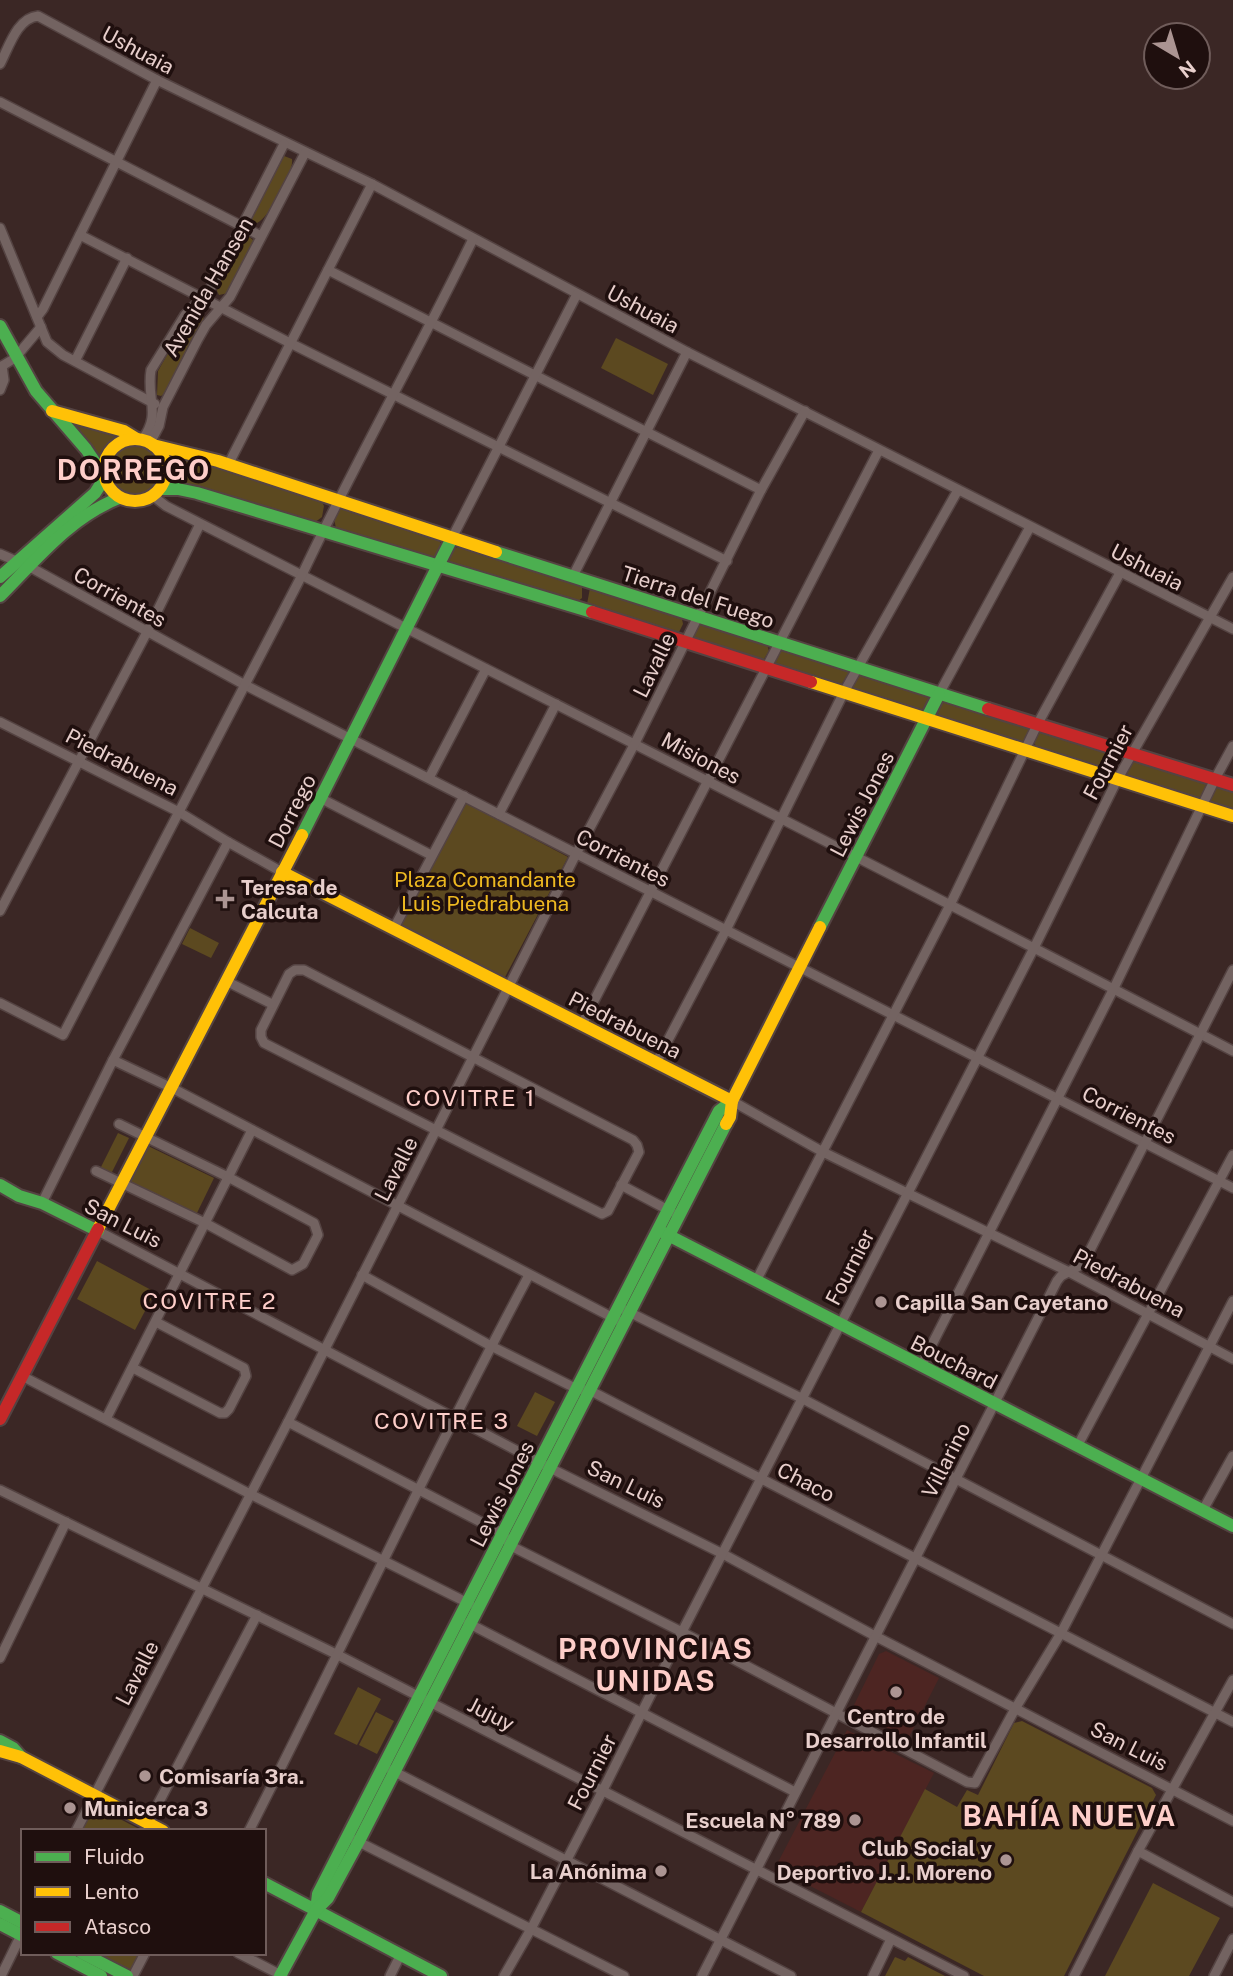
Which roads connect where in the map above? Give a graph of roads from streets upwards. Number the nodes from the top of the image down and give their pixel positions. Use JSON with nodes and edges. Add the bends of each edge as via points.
{"nodes":[{"id":1,"x":0,"y":64,"type":"edge"},
{"id":2,"x":157,"y":80,"type":"junction"},
{"id":3,"x":0,"y":102,"type":"edge"},
{"id":4,"x":284,"y":144,"type":"junction"},
{"id":5,"x":305,"y":153,"type":"junction"},
{"id":6,"x":116,"y":161,"type":"junction"},
{"id":7,"x":372,"y":184,"type":"junction"},
{"id":8,"x":243,"y":226,"type":"junction"},
{"id":9,"x":0,"y":228,"type":"edge"},
{"id":10,"x":80,"y":235,"type":"junction"},
{"id":11,"x":261,"y":236,"type":"junction"},
{"id":12,"x":473,"y":239,"type":"junction"},
{"id":13,"x":127,"y":258,"type":"junction"},
{"id":14,"x":328,"y":270,"type":"junction"},
{"id":15,"x":577,"y":294,"type":"junction"},
{"id":16,"x":204,"y":297,"type":"junction"},
{"id":17,"x":222,"y":306,"type":"junction"},
{"id":18,"x":39,"y":322,"type":"junction"},
{"id":19,"x":432,"y":323,"type":"junction"},
{"id":20,"x":0,"y":326,"type":"edge"},
{"id":21,"x":290,"y":343,"type":"junction"},
{"id":22,"x":687,"y":352,"type":"junction"},
{"id":23,"x":15,"y":358,"type":"junction"},
{"id":24,"x":75,"y":361,"type":"junction"},
{"id":25,"x":1,"y":365,"type":"edge"},
{"id":26,"x":535,"y":374,"type":"junction"},
{"id":27,"x":0,"y":390,"type":"edge"},
{"id":28,"x":395,"y":395,"type":"junction"},
{"id":29,"x":151,"y":402,"type":"junction"},
{"id":30,"x":163,"y":407,"type":"junction"},
{"id":31,"x":51,"y":411,"type":"junction"},
{"id":32,"x":805,"y":411,"type":"junction"},
{"id":33,"x":647,"y":430,"type":"junction"},
{"id":34,"x":146,"y":442,"type":"junction"},
{"id":35,"x":498,"y":447,"type":"junction"},
{"id":36,"x":878,"y":450,"type":"junction"},
{"id":37,"x":228,"y":465,"type":"junction"},
{"id":38,"x":104,"y":476,"type":"junction"},
{"id":39,"x":761,"y":489,"type":"junction"},
{"id":40,"x":958,"y":491,"type":"junction"},
{"id":41,"x":156,"y":493,"type":"junction"},
{"id":42,"x":119,"y":498,"type":"junction"},
{"id":43,"x":338,"y":500,"type":"junction"},
{"id":44,"x":610,"y":503,"type":"junction"},
{"id":45,"x":200,"y":524,"type":"junction"},
{"id":46,"x":1030,"y":527,"type":"junction"},
{"id":47,"x":322,"y":531,"type":"junction"},
{"id":48,"x":452,"y":538,"type":"junction"},
{"id":49,"x":0,"y":554,"type":"edge"},
{"id":50,"x":727,"y":561,"type":"junction"},
{"id":51,"x":16,"y":562,"type":"junction"},
{"id":52,"x":438,"y":565,"type":"junction"},
{"id":53,"x":30,"y":567,"type":"junction"},
{"id":54,"x":1120,"y":573,"type":"junction"},
{"id":55,"x":301,"y":576,"type":"junction"},
{"id":56,"x":573,"y":576,"type":"junction"},
{"id":57,"x":0,"y":578,"type":"edge"},
{"id":58,"x":1233,"y":578,"type":"edge"},
{"id":59,"x":0,"y":596,"type":"edge"},
{"id":60,"x":697,"y":616,"type":"junction"},
{"id":61,"x":1211,"y":618,"type":"junction"},
{"id":62,"x":1233,"y":629,"type":"edge"},
{"id":63,"x":407,"y":630,"type":"junction"},
{"id":64,"x":147,"y":632,"type":"junction"},
{"id":65,"x":685,"y":643,"type":"junction"},
{"id":66,"x":779,"y":643,"type":"junction"},
{"id":67,"x":858,"y":667,"type":"junction"},
{"id":68,"x":486,"y":669,"type":"junction"},
{"id":69,"x":766,"y":669,"type":"junction"},
{"id":70,"x":245,"y":685,"type":"junction"},
{"id":71,"x":844,"y":692,"type":"junction"},
{"id":72,"x":939,"y":694,"type":"junction"},
{"id":73,"x":556,"y":704,"type":"junction"},
{"id":74,"x":927,"y":719,"type":"junction"},
{"id":75,"x":0,"y":722,"type":"edge"},
{"id":76,"x":1037,"y":725,"type":"junction"},
{"id":77,"x":352,"y":738,"type":"junction"},
{"id":78,"x":635,"y":743,"type":"junction"},
{"id":79,"x":1233,"y":746,"type":"edge"},
{"id":80,"x":1026,"y":749,"type":"junction"},
{"id":81,"x":1131,"y":753,"type":"junction"},
{"id":82,"x":78,"y":762,"type":"junction"},
{"id":83,"x":429,"y":778,"type":"junction"},
{"id":84,"x":1215,"y":779,"type":"junction"},
{"id":85,"x":1117,"y":780,"type":"junction"},
{"id":86,"x":708,"y":782,"type":"junction"},
{"id":87,"x":1233,"y":785,"type":"edge"},
{"id":88,"x":464,"y":796,"type":"junction"},
{"id":89,"x":320,"y":799,"type":"junction"},
{"id":90,"x":1201,"y":807,"type":"junction"},
{"id":91,"x":179,"y":812,"type":"junction"},
{"id":92,"x":499,"y":814,"type":"junction"},
{"id":93,"x":1233,"y":816,"type":"edge"},
{"id":94,"x":780,"y":820,"type":"junction"},
{"id":95,"x":228,"y":842,"type":"junction"},
{"id":96,"x":576,"y":854,"type":"junction"},
{"id":97,"x":431,"y":855,"type":"junction"},
{"id":98,"x":856,"y":858,"type":"junction"},
{"id":99,"x":282,"y":872,"type":"junction"},
{"id":100,"x":652,"y":892,"type":"junction"},
{"id":101,"x":950,"y":905,"type":"junction"},
{"id":102,"x":0,"y":911,"type":"edge"},
{"id":103,"x":394,"y":928,"type":"junction"},
{"id":104,"x":726,"y":930,"type":"junction"},
{"id":105,"x":1034,"y":948,"type":"junction"},
{"id":106,"x":801,"y":967,"type":"junction"},
{"id":107,"x":1233,"y":970,"type":"edge"},
{"id":108,"x":226,"y":981,"type":"junction"},
{"id":109,"x":508,"y":986,"type":"junction"},
{"id":110,"x":1114,"y":988,"type":"junction"},
{"id":111,"x":0,"y":1003,"type":"edge"},
{"id":112,"x":272,"y":1004,"type":"junction"},
{"id":113,"x":894,"y":1015,"type":"junction"},
{"id":114,"x":582,"y":1024,"type":"junction"},
{"id":115,"x":1200,"y":1034,"type":"junction"},
{"id":116,"x":1233,"y":1051,"type":"edge"},
{"id":117,"x":472,"y":1057,"type":"junction"},
{"id":118,"x":978,"y":1057,"type":"junction"},
{"id":119,"x":113,"y":1060,"type":"junction"},
{"id":120,"x":656,"y":1063,"type":"junction"},
{"id":121,"x":172,"y":1087,"type":"junction"},
{"id":122,"x":1058,"y":1098,"type":"junction"},
{"id":123,"x":732,"y":1101,"type":"junction"},
{"id":124,"x":119,"y":1125,"type":"dead end"},
{"id":125,"x":252,"y":1130,"type":"junction"},
{"id":126,"x":435,"y":1130,"type":"junction"},
{"id":127,"x":146,"y":1137,"type":"junction"},
{"id":128,"x":1145,"y":1143,"type":"junction"},
{"id":129,"x":823,"y":1152,"type":"junction"},
{"id":130,"x":1233,"y":1155,"type":"edge"},
{"id":131,"x":96,"y":1171,"type":"dead end"},
{"id":132,"x":228,"y":1177,"type":"junction"},
{"id":133,"x":1220,"y":1181,"type":"junction"},
{"id":134,"x":122,"y":1183,"type":"junction"},
{"id":135,"x":0,"y":1185,"type":"edge"},
{"id":136,"x":621,"y":1185,"type":"junction"},
{"id":137,"x":1233,"y":1188,"type":"edge"},
{"id":138,"x":909,"y":1193,"type":"junction"},
{"id":139,"x":42,"y":1203,"type":"junction"},
{"id":140,"x":397,"y":1206,"type":"junction"},
{"id":141,"x":674,"y":1213,"type":"junction"},
{"id":142,"x":205,"y":1223,"type":"junction"},
{"id":143,"x":98,"y":1231,"type":"junction"},
{"id":144,"x":664,"y":1234,"type":"junction"},
{"id":145,"x":989,"y":1234,"type":"junction"},
{"id":146,"x":1069,"y":1272,"type":"junction"},
{"id":147,"x":180,"y":1273,"type":"junction"},
{"id":148,"x":362,"y":1275,"type":"junction"},
{"id":149,"x":528,"y":1275,"type":"junction"},
{"id":150,"x":756,"y":1281,"type":"junction"},
{"id":151,"x":1233,"y":1301,"type":"edge"},
{"id":152,"x":1149,"y":1315,"type":"junction"},
{"id":153,"x":622,"y":1316,"type":"junction"},
{"id":154,"x":156,"y":1322,"type":"junction"},
{"id":155,"x":840,"y":1326,"type":"junction"},
{"id":156,"x":491,"y":1346,"type":"junction"},
{"id":157,"x":1209,"y":1347,"type":"junction"},
{"id":158,"x":325,"y":1349,"type":"junction"},
{"id":159,"x":1233,"y":1359,"type":"edge"},
{"id":160,"x":920,"y":1366,"type":"junction"},
{"id":161,"x":133,"y":1368,"type":"junction"},
{"id":162,"x":22,"y":1376,"type":"junction"},
{"id":163,"x":577,"y":1390,"type":"junction"},
{"id":164,"x":590,"y":1391,"type":"junction"},
{"id":165,"x":803,"y":1399,"type":"junction"},
{"id":166,"x":994,"y":1404,"type":"junction"},
{"id":167,"x":456,"y":1418,"type":"junction"},
{"id":168,"x":0,"y":1419,"type":"edge"},
{"id":169,"x":106,"y":1419,"type":"junction"},
{"id":170,"x":288,"y":1422,"type":"junction"},
{"id":171,"x":1078,"y":1445,"type":"junction"},
{"id":172,"x":1233,"y":1456,"type":"edge"},
{"id":173,"x":545,"y":1465,"type":"junction"},
{"id":174,"x":1141,"y":1478,"type":"junction"},
{"id":175,"x":761,"y":1479,"type":"junction"},
{"id":176,"x":955,"y":1480,"type":"junction"},
{"id":177,"x":419,"y":1489,"type":"junction"},
{"id":178,"x":0,"y":1490,"type":"edge"},
{"id":179,"x":250,"y":1494,"type":"junction"},
{"id":180,"x":1203,"y":1510,"type":"junction"},
{"id":181,"x":66,"y":1522,"type":"junction"},
{"id":182,"x":1233,"y":1526,"type":"edge"},
{"id":183,"x":502,"y":1533,"type":"junction"},
{"id":184,"x":511,"y":1546,"type":"junction"},
{"id":185,"x":723,"y":1554,"type":"junction"},
{"id":186,"x":1102,"y":1555,"type":"junction"},
{"id":187,"x":916,"y":1556,"type":"junction"},
{"id":188,"x":382,"y":1560,"type":"junction"},
{"id":189,"x":201,"y":1587,"type":"junction"},
{"id":190,"x":473,"y":1606,"type":"junction"},
{"id":191,"x":257,"y":1615,"type":"junction"},
{"id":192,"x":465,"y":1621,"type":"junction"},
{"id":193,"x":1233,"y":1624,"type":"edge"},
{"id":194,"x":682,"y":1632,"type":"junction"},
{"id":195,"x":1061,"y":1633,"type":"junction"},
{"id":196,"x":875,"y":1636,"type":"junction"},
{"id":197,"x":338,"y":1655,"type":"junction"},
{"id":198,"x":0,"y":1658,"type":"edge"},
{"id":199,"x":1233,"y":1680,"type":"edge"},
{"id":200,"x":424,"y":1700,"type":"junction"},
{"id":201,"x":1015,"y":1709,"type":"junction"},
{"id":202,"x":642,"y":1713,"type":"junction"},
{"id":203,"x":1216,"y":1713,"type":"junction"},
{"id":204,"x":835,"y":1714,"type":"junction"},
{"id":205,"x":1233,"y":1722,"type":"edge"},
{"id":206,"x":0,"y":1741,"type":"edge"},
{"id":207,"x":0,"y":1751,"type":"edge"},
{"id":208,"x":21,"y":1757,"type":"junction"},
{"id":209,"x":389,"y":1768,"type":"junction"},
{"id":210,"x":603,"y":1790,"type":"junction"},
{"id":211,"x":1172,"y":1790,"type":"junction"},
{"id":212,"x":795,"y":1792,"type":"junction"},
{"id":213,"x":94,"y":1796,"type":"junction"},
{"id":214,"x":1233,"y":1821,"type":"edge"},
{"id":215,"x":148,"y":1823,"type":"junction"},
{"id":216,"x":77,"y":1829,"type":"edge"},
{"id":217,"x":159,"y":1829,"type":"edge"},
{"id":218,"x":250,"y":1829,"type":"edge"},
{"id":219,"x":353,"y":1839,"type":"junction"},
{"id":220,"x":1138,"y":1851,"type":"junction"},
{"id":221,"x":568,"y":1859,"type":"junction"},
{"id":222,"x":756,"y":1868,"type":"junction"},
{"id":223,"x":266,"y":1884,"type":"edge"},
{"id":224,"x":1233,"y":1902,"type":"edge"},
{"id":225,"x":316,"y":1910,"type":"junction"},
{"id":226,"x":0,"y":1911,"type":"edge"},
{"id":227,"x":0,"y":1924,"type":"edge"},
{"id":228,"x":531,"y":1929,"type":"junction"},
{"id":229,"x":21,"y":1930,"type":"edge"},
{"id":230,"x":21,"y":1931,"type":"edge"},
{"id":231,"x":21,"y":1933,"type":"edge"},
{"id":232,"x":721,"y":1939,"type":"junction"},
{"id":233,"x":891,"y":1939,"type":"junction"},
{"id":234,"x":1233,"y":1939,"type":"edge"},
{"id":235,"x":61,"y":1955,"type":"edge"},
{"id":236,"x":86,"y":1955,"type":"edge"},
{"id":237,"x":144,"y":1955,"type":"edge"},
{"id":238,"x":242,"y":1955,"type":"edge"},
{"id":239,"x":400,"y":1956,"type":"junction"},
{"id":240,"x":1,"y":1976,"type":"edge"},
{"id":241,"x":101,"y":1976,"type":"edge"},
{"id":242,"x":127,"y":1976,"type":"edge"},
{"id":243,"x":133,"y":1976,"type":"edge"},
{"id":244,"x":281,"y":1976,"type":"edge"},
{"id":245,"x":390,"y":1976,"type":"edge"},
{"id":246,"x":441,"y":1976,"type":"edge"},
{"id":247,"x":504,"y":1976,"type":"edge"},
{"id":248,"x":624,"y":1976,"type":"edge"},
{"id":249,"x":702,"y":1976,"type":"edge"},
{"id":250,"x":791,"y":1976,"type":"edge"},
{"id":251,"x":873,"y":1976,"type":"edge"},
{"id":252,"x":964,"y":1976,"type":"edge"},
{"id":253,"x":1074,"y":1976,"type":"edge"},
{"id":254,"x":1214,"y":1976,"type":"edge"}],
"edges":[{"from":1,"to":2,"type":"street","name":"Ushuaia","via":[[22,22],[38,16]]},
{"from":2,"to":4,"type":"street","name":"Ushuaia"},
{"from":2,"to":6,"type":"street"},
{"from":3,"to":6,"type":"street"},
{"from":4,"to":5,"type":"street","name":"Ushuaia"},
{"from":4,"to":8,"type":"street","name":"Avenida Hansen"},
{"from":5,"to":7,"type":"street","name":"Ushuaia"},
{"from":5,"to":11,"type":"street","name":"Avenida Hansen"},
{"from":6,"to":8,"type":"street"},
{"from":6,"to":10,"type":"street"},
{"from":7,"to":12,"type":"street","name":"Ushuaia"},
{"from":7,"to":14,"type":"street"},
{"from":8,"to":11,"type":"street"},
{"from":8,"to":16,"type":"street","name":"Avenida Hansen"},
{"from":9,"to":18,"type":"street"},
{"from":10,"to":13,"type":"street"},
{"from":10,"to":18,"type":"street"},
{"from":11,"to":17,"type":"street","name":"Avenida Hansen"},
{"from":12,"to":15,"type":"street","name":"Ushuaia"},
{"from":12,"to":19,"type":"street"},
{"from":13,"to":16,"type":"street"},
{"from":13,"to":24,"type":"street"},
{"from":14,"to":19,"type":"street"},
{"from":14,"to":21,"type":"street"},
{"from":15,"to":22,"type":"street","name":"Ushuaia"},
{"from":15,"to":26,"type":"street","name":"Dorrego"},
{"from":16,"to":17,"type":"street"},
{"from":16,"to":29,"type":"street","name":"Avenida Hansen","via":[[185,315],[151,370]]},
{"from":17,"to":21,"type":"street"},
{"from":17,"to":30,"type":"street","name":"Avenida Hansen","via":[[206,325]]},
{"from":18,"to":23,"type":"street"},
{"from":18,"to":24,"type":"street","via":[[47,342]]},
{"from":19,"to":26,"type":"street"},
{"from":19,"to":28,"type":"street"},
{"from":20,"to":23,"type":"street"},
{"from":21,"to":28,"type":"street"},
{"from":21,"to":37,"type":"street"},
{"from":22,"to":32,"type":"street","name":"Ushuaia"},
{"from":22,"to":33,"type":"street"},
{"from":23,"to":25,"type":"street"},
{"from":23,"to":31,"type":"street"},
{"from":24,"to":29,"type":"street"},
{"from":25,"to":27,"type":"street","via":[[4,380]]},
{"from":26,"to":33,"type":"street"},
{"from":26,"to":35,"type":"street","name":"Dorrego"},
{"from":28,"to":35,"type":"street"},
{"from":28,"to":43,"type":"street"},
{"from":29,"to":30,"type":"street"},
{"from":29,"to":34,"type":"street","name":"Avenida Hansen","via":[[153,421]]},
{"from":30,"to":34,"type":"street","name":"Avenida Hansen","via":[[159,426]]},
{"from":31,"to":34,"type":"street","name":"Tierra del Fuego","via":[[124,431]]},
{"from":31,"to":38,"type":"street","via":[[91,453]]},
{"from":32,"to":36,"type":"street","name":"Ushuaia"},
{"from":32,"to":39,"type":"street","name":"Lavalle"},
{"from":33,"to":39,"type":"street"},
{"from":33,"to":44,"type":"street"},
{"from":34,"to":37,"type":"street","name":"Tierra del Fuego"},
{"from":34,"to":38,"type":"street","via":[[120,442],[104,465]]},
{"from":34,"to":41,"type":"street","via":[[159,450],[166,465]]},
{"from":35,"to":44,"type":"street"},
{"from":35,"to":48,"type":"street","name":"Dorrego"},
{"from":36,"to":40,"type":"street","name":"Ushuaia"},
{"from":36,"to":66,"type":"street"},
{"from":37,"to":43,"type":"street","name":"Tierra del Fuego"},
{"from":38,"to":42,"type":"street"},
{"from":38,"to":51,"type":"street","via":[[95,493]]},
{"from":39,"to":50,"type":"street","name":"Lavalle"},
{"from":40,"to":46,"type":"street","name":"Ushuaia"},
{"from":40,"to":67,"type":"street"},
{"from":41,"to":42,"type":"street","via":[[136,502]]},
{"from":41,"to":45,"type":"street","name":"Misiones","via":[[166,506]]},
{"from":41,"to":47,"type":"street","via":[[178,489],[197,493]]},
{"from":42,"to":53,"type":"street","via":[[91,509]]},
{"from":43,"to":47,"type":"street"},
{"from":43,"to":48,"type":"street","name":"Tierra del Fuego"},
{"from":44,"to":50,"type":"street"},
{"from":44,"to":56,"type":"street"},
{"from":45,"to":55,"type":"street","name":"Misiones"},
{"from":45,"to":64,"type":"street"},
{"from":46,"to":54,"type":"street","name":"Ushuaia"},
{"from":46,"to":72,"type":"street","name":"Lewis Jones"},
{"from":47,"to":52,"type":"street"},
{"from":47,"to":55,"type":"street"},
{"from":48,"to":52,"type":"street","name":"Dorrego"},
{"from":48,"to":56,"type":"street","name":"Tierra del Fuego"},
{"from":49,"to":51,"type":"street","name":"Corrientes"},
{"from":50,"to":60,"type":"street","name":"Lavalle"},
{"from":51,"to":53,"type":"street","name":"Corrientes"},
{"from":51,"to":57,"type":"street"},
{"from":52,"to":63,"type":"street","name":"Dorrego"},
{"from":52,"to":65,"type":"street"},
{"from":53,"to":59,"type":"street"},
{"from":53,"to":64,"type":"street","name":"Corrientes"},
{"from":54,"to":61,"type":"street","name":"Ushuaia"},
{"from":54,"to":76,"type":"street"},
{"from":55,"to":63,"type":"street","name":"Misiones"},
{"from":55,"to":70,"type":"street"},
{"from":56,"to":60,"type":"street","name":"Tierra del Fuego"},
{"from":58,"to":61,"type":"street","name":"Fournier"},
{"from":60,"to":65,"type":"street","name":"Lavalle"},
{"from":60,"to":66,"type":"street","name":"Tierra del Fuego"},
{"from":61,"to":62,"type":"street","name":"Ushuaia"},
{"from":61,"to":81,"type":"street","name":"Fournier"},
{"from":63,"to":68,"type":"street","name":"Misiones"},
{"from":63,"to":77,"type":"street","name":"Dorrego"},
{"from":64,"to":70,"type":"street","name":"Corrientes"},
{"from":64,"to":82,"type":"street"},
{"from":65,"to":69,"type":"street"},
{"from":65,"to":78,"type":"street","name":"Lavalle"},
{"from":66,"to":67,"type":"street","name":"Tierra del Fuego"},
{"from":66,"to":69,"type":"street"},
{"from":67,"to":71,"type":"street"},
{"from":67,"to":72,"type":"street","name":"Tierra del Fuego"},
{"from":68,"to":73,"type":"street","name":"Misiones"},
{"from":68,"to":83,"type":"street"},
{"from":69,"to":71,"type":"street"},
{"from":69,"to":86,"type":"street"},
{"from":70,"to":77,"type":"street","name":"Corrientes"},
{"from":70,"to":91,"type":"street"},
{"from":71,"to":74,"type":"street"},
{"from":71,"to":94,"type":"street"},
{"from":72,"to":74,"type":"street","name":"Lewis Jones"},
{"from":72,"to":76,"type":"street","name":"Tierra del Fuego"},
{"from":73,"to":78,"type":"street","name":"Misiones"},
{"from":73,"to":92,"type":"street"},
{"from":74,"to":80,"type":"street"},
{"from":74,"to":98,"type":"street","name":"Lewis Jones"},
{"from":75,"to":82,"type":"street","name":"Piedrabuena"},
{"from":76,"to":80,"type":"street"},
{"from":76,"to":81,"type":"street","name":"Tierra del Fuego"},
{"from":77,"to":83,"type":"street","name":"Corrientes"},
{"from":77,"to":89,"type":"street","name":"Dorrego"},
{"from":78,"to":86,"type":"street","name":"Misiones"},
{"from":78,"to":96,"type":"street","name":"Lavalle"},
{"from":79,"to":84,"type":"street"},
{"from":80,"to":85,"type":"street"},
{"from":80,"to":101,"type":"street"},
{"from":81,"to":84,"type":"street","name":"Tierra del Fuego"},
{"from":81,"to":85,"type":"street","name":"Fournier"},
{"from":82,"to":91,"type":"street","name":"Piedrabuena"},
{"from":82,"to":102,"type":"street"},
{"from":83,"to":88,"type":"street","name":"Corrientes"},
{"from":84,"to":87,"type":"street","name":"Tierra del Fuego"},
{"from":84,"to":90,"type":"street"},
{"from":85,"to":90,"type":"street"},
{"from":85,"to":105,"type":"street","name":"Fournier"},
{"from":86,"to":94,"type":"street","name":"Misiones"},
{"from":86,"to":100,"type":"street"},
{"from":88,"to":92,"type":"street","name":"Corrientes"},
{"from":88,"to":97,"type":"street"},
{"from":89,"to":97,"type":"street"},
{"from":89,"to":99,"type":"street","name":"Dorrego"},
{"from":90,"to":93,"type":"street"},
{"from":90,"to":110,"type":"street"},
{"from":91,"to":95,"type":"street","name":"Piedrabuena"},
{"from":91,"to":111,"type":"street","via":[[63,1035]]},
{"from":92,"to":96,"type":"street","name":"Corrientes"},
{"from":94,"to":98,"type":"street","name":"Misiones"},
{"from":94,"to":104,"type":"street"},
{"from":95,"to":99,"type":"street","name":"Piedrabuena"},
{"from":95,"to":119,"type":"street"},
{"from":96,"to":100,"type":"street","name":"Corrientes"},
{"from":96,"to":109,"type":"street","name":"Lavalle"},
{"from":97,"to":103,"type":"street"},
{"from":98,"to":101,"type":"street","name":"Misiones"},
{"from":98,"to":106,"type":"street","name":"Lewis Jones"},
{"from":99,"to":103,"type":"street","name":"Piedrabuena"},
{"from":99,"to":108,"type":"street","name":"Dorrego"},
{"from":100,"to":104,"type":"street","name":"Corrientes"},
{"from":100,"to":114,"type":"street"},
{"from":101,"to":105,"type":"street","name":"Misiones"},
{"from":101,"to":113,"type":"street"},
{"from":103,"to":109,"type":"street","name":"Piedrabuena"},
{"from":104,"to":106,"type":"street","name":"Corrientes"},
{"from":104,"to":120,"type":"street"},
{"from":105,"to":110,"type":"street","name":"Misiones"},
{"from":105,"to":118,"type":"street","name":"Fournier"},
{"from":106,"to":113,"type":"street","name":"Corrientes"},
{"from":106,"to":123,"type":"street","name":"Lewis Jones"},
{"from":107,"to":115,"type":"street","name":"Villarino"},
{"from":108,"to":112,"type":"street"},
{"from":108,"to":121,"type":"street","name":"Dorrego"},
{"from":109,"to":114,"type":"street","name":"Piedrabuena"},
{"from":109,"to":117,"type":"street","name":"Lavalle"},
{"from":110,"to":115,"type":"street","name":"Misiones"},
{"from":110,"to":122,"type":"street"},
{"from":112,"to":117,"type":"street","via":[[289,974],[304,970]]},
{"from":112,"to":126,"type":"street","via":[[261,1030],[264,1042]]},
{"from":113,"to":118,"type":"street","name":"Corrientes"},
{"from":113,"to":129,"type":"street"},
{"from":114,"to":120,"type":"street","name":"Piedrabuena"},
{"from":115,"to":116,"type":"street","name":"Misiones"},
{"from":115,"to":128,"type":"street","name":"Villarino"},
{"from":117,"to":126,"type":"street","name":"Lavalle"},
{"from":117,"to":136,"type":"street","via":[[633,1140],[639,1152]]},
{"from":118,"to":122,"type":"street","name":"Corrientes"},
{"from":118,"to":138,"type":"street","name":"Fournier"},
{"from":119,"to":121,"type":"street"},
{"from":119,"to":139,"type":"street"},
{"from":120,"to":123,"type":"street","name":"Piedrabuena"},
{"from":121,"to":125,"type":"street"},
{"from":121,"to":127,"type":"street","name":"Dorrego"},
{"from":122,"to":128,"type":"street","name":"Corrientes"},
{"from":122,"to":145,"type":"street"},
{"from":123,"to":129,"type":"street","name":"Piedrabuena"},
{"from":123,"to":141,"type":"street","name":"Lewis Jones","via":[[730,1117]]},
{"from":124,"to":127,"type":"street"},
{"from":125,"to":132,"type":"street"},
{"from":125,"to":140,"type":"street"},
{"from":126,"to":136,"type":"street","via":[[602,1214]]},
{"from":126,"to":140,"type":"street","name":"Lavalle"},
{"from":127,"to":132,"type":"street"},
{"from":127,"to":134,"type":"street","name":"Dorrego"},
{"from":128,"to":133,"type":"street","name":"Corrientes"},
{"from":128,"to":146,"type":"street","name":"Villarino","via":[[1083,1264]]},
{"from":129,"to":138,"type":"street","name":"Piedrabuena"},
{"from":129,"to":150,"type":"street"},
{"from":130,"to":133,"type":"street"},
{"from":131,"to":134,"type":"street"},
{"from":132,"to":142,"type":"street"},
{"from":132,"to":142,"type":"street","via":[[314,1223],[318,1235],[303,1264],[292,1270]]},
{"from":133,"to":137,"type":"street","name":"Corrientes"},
{"from":133,"to":152,"type":"street"},
{"from":134,"to":142,"type":"street"},
{"from":134,"to":143,"type":"street","name":"Dorrego"},
{"from":135,"to":139,"type":"street","name":"San Luis"},
{"from":136,"to":141,"type":"street"},
{"from":138,"to":145,"type":"street","name":"Piedrabuena"},
{"from":138,"to":155,"type":"street","name":"Fournier"},
{"from":139,"to":143,"type":"street","name":"San Luis"},
{"from":140,"to":148,"type":"street","name":"Lavalle"},
{"from":140,"to":149,"type":"street"},
{"from":141,"to":144,"type":"street","name":"Lewis Jones"},
{"from":142,"to":147,"type":"street"},
{"from":143,"to":147,"type":"street","name":"San Luis"},
{"from":143,"to":162,"type":"street","name":"Dorrego"},
{"from":144,"to":150,"type":"street","name":"Bouchard"},
{"from":144,"to":153,"type":"street","name":"Lewis Jones"},
{"from":145,"to":146,"type":"street","name":"Piedrabuena"},
{"from":145,"to":160,"type":"street"},
{"from":146,"to":152,"type":"street","name":"Piedrabuena"},
{"from":146,"to":166,"type":"street","name":"Villarino","via":[[1057,1281]]},
{"from":147,"to":154,"type":"street"},
{"from":147,"to":158,"type":"street","name":"San Luis"},
{"from":148,"to":156,"type":"street","name":"Chaco"},
{"from":148,"to":158,"type":"street","name":"Lavalle"},
{"from":149,"to":153,"type":"street"},
{"from":149,"to":156,"type":"street"},
{"from":150,"to":155,"type":"street","name":"Bouchard"},
{"from":151,"to":157,"type":"street"},
{"from":152,"to":157,"type":"street","name":"Piedrabuena"},
{"from":152,"to":171,"type":"street"},
{"from":153,"to":163,"type":"street","name":"Lewis Jones"},
{"from":153,"to":164,"type":"street","name":"Lewis Jones"},
{"from":153,"to":165,"type":"street"},
{"from":154,"to":161,"type":"street"},
{"from":154,"to":161,"type":"street","via":[[244,1368],[241,1387],[229,1409],[220,1413]]},
{"from":155,"to":160,"type":"street","name":"Bouchard"},
{"from":155,"to":165,"type":"street","name":"Fournier"},
{"from":156,"to":163,"type":"street","name":"Chaco"},
{"from":156,"to":167,"type":"street"},
{"from":157,"to":159,"type":"street","name":"Piedrabuena"},
{"from":157,"to":174,"type":"street"},
{"from":158,"to":167,"type":"street","name":"San Luis"},
{"from":158,"to":170,"type":"street","name":"Lavalle"},
{"from":160,"to":166,"type":"street","name":"Bouchard"},
{"from":161,"to":169,"type":"street"},
{"from":162,"to":168,"type":"street","name":"Dorrego"},
{"from":162,"to":169,"type":"street"},
{"from":163,"to":164,"type":"street","name":"Chaco"},
{"from":163,"to":173,"type":"street","name":"Lewis Jones"},
{"from":164,"to":173,"type":"street","name":"Lewis Jones"},
{"from":164,"to":175,"type":"street","name":"Chaco"},
{"from":165,"to":175,"type":"street","name":"Fournier"},
{"from":165,"to":176,"type":"street"},
{"from":166,"to":171,"type":"street","name":"Bouchard"},
{"from":166,"to":176,"type":"street","name":"Villarino"},
{"from":167,"to":173,"type":"street","name":"San Luis"},
{"from":167,"to":177,"type":"street"},
{"from":169,"to":179,"type":"street"},
{"from":170,"to":177,"type":"street"},
{"from":170,"to":179,"type":"street","name":"Lavalle"},
{"from":171,"to":174,"type":"street","name":"Bouchard"},
{"from":172,"to":180,"type":"street"},
{"from":173,"to":183,"type":"street","name":"Lewis Jones"},
{"from":173,"to":184,"type":"street","name":"Lewis Jones"},
{"from":173,"to":185,"type":"street","name":"San Luis"},
{"from":174,"to":180,"type":"street","name":"Bouchard"},
{"from":174,"to":186,"type":"street"},
{"from":175,"to":185,"type":"street","name":"Fournier"},
{"from":175,"to":187,"type":"street","name":"Chaco"},
{"from":176,"to":186,"type":"street"},
{"from":176,"to":187,"type":"street","name":"Villarino"},
{"from":177,"to":183,"type":"street"},
{"from":177,"to":188,"type":"street"},
{"from":178,"to":181,"type":"street","name":"Jujuy"},
{"from":179,"to":188,"type":"street"},
{"from":179,"to":189,"type":"street","name":"Lavalle"},
{"from":180,"to":182,"type":"street","name":"Bouchard"},
{"from":181,"to":189,"type":"street","name":"Jujuy"},
{"from":181,"to":198,"type":"street"},
{"from":183,"to":184,"type":"street"},
{"from":183,"to":190,"type":"street","name":"Lewis Jones"},
{"from":184,"to":190,"type":"street","name":"Lewis Jones"},
{"from":184,"to":194,"type":"street"},
{"from":185,"to":194,"type":"street","name":"Fournier"},
{"from":185,"to":196,"type":"street","name":"San Luis"},
{"from":186,"to":193,"type":"street"},
{"from":186,"to":195,"type":"street"},
{"from":187,"to":195,"type":"street","name":"Chaco"},
{"from":187,"to":196,"type":"street","name":"Villarino"},
{"from":188,"to":190,"type":"street"},
{"from":188,"to":197,"type":"street"},
{"from":189,"to":191,"type":"street","name":"Jujuy"},
{"from":189,"to":213,"type":"street","name":"Lavalle"},
{"from":190,"to":192,"type":"street","name":"Lewis Jones"},
{"from":191,"to":197,"type":"street","name":"Jujuy"},
{"from":191,"to":215,"type":"street"},
{"from":192,"to":200,"type":"street","name":"Lewis Jones"},
{"from":192,"to":202,"type":"street"},
{"from":194,"to":202,"type":"street","name":"Fournier"},
{"from":194,"to":204,"type":"street"},
{"from":195,"to":201,"type":"street"},
{"from":195,"to":203,"type":"street","name":"Chaco"},
{"from":196,"to":201,"type":"street","name":"San Luis"},
{"from":196,"to":204,"type":"street","name":"Villarino"},
{"from":197,"to":200,"type":"street","name":"Jujuy"},
{"from":197,"to":218,"type":"street"},
{"from":199,"to":203,"type":"street"},
{"from":200,"to":209,"type":"street","name":"Lewis Jones"},
{"from":200,"to":210,"type":"street","name":"Jujuy"},
{"from":201,"to":204,"type":"street","via":[[975,1783]]},
{"from":201,"to":211,"type":"street","name":"San Luis"},
{"from":202,"to":210,"type":"street","name":"Fournier"},
{"from":202,"to":212,"type":"street"},
{"from":203,"to":205,"type":"street","name":"Chaco"},
{"from":203,"to":211,"type":"street"},
{"from":204,"to":212,"type":"street","name":"Villarino"},
{"from":206,"to":208,"type":"street"},
{"from":207,"to":208,"type":"street"},
{"from":208,"to":213,"type":"street"},
{"from":209,"to":219,"type":"street","name":"Lewis Jones"},
{"from":209,"to":221,"type":"street"},
{"from":210,"to":221,"type":"street","name":"Fournier"},
{"from":210,"to":222,"type":"street","name":"Jujuy"},
{"from":211,"to":214,"type":"street","name":"San Luis"},
{"from":211,"to":220,"type":"street"},
{"from":212,"to":222,"type":"street","name":"Villarino"},
{"from":213,"to":215,"type":"street"},
{"from":213,"to":216,"type":"street","name":"Lavalle"},
{"from":215,"to":217,"type":"street"},
{"from":219,"to":225,"type":"street","name":"Lewis Jones","via":[[328,1898]]},
{"from":219,"to":228,"type":"street"},
{"from":220,"to":224,"type":"street"},
{"from":220,"to":253,"type":"street"},
{"from":221,"to":228,"type":"street","name":"Fournier"},
{"from":221,"to":232,"type":"street"},
{"from":222,"to":232,"type":"street","name":"Villarino"},
{"from":222,"to":233,"type":"street","name":"Jujuy"},
{"from":223,"to":225,"type":"street"},
{"from":225,"to":239,"type":"street"},
{"from":225,"to":244,"type":"street","name":"Lewis Jones"},
{"from":226,"to":229,"type":"street"},
{"from":227,"to":230,"type":"street"},
{"from":228,"to":247,"type":"street","name":"Fournier"},
{"from":228,"to":248,"type":"street"},
{"from":231,"to":240,"type":"street"},
{"from":232,"to":249,"type":"street","name":"Villarino"},
{"from":232,"to":250,"type":"street"},
{"from":233,"to":251,"type":"street"},
{"from":233,"to":252,"type":"street","name":"Jujuy"},
{"from":234,"to":254,"type":"street"},
{"from":235,"to":241,"type":"street"},
{"from":236,"to":242,"type":"street"},
{"from":237,"to":243,"type":"street"},
{"from":238,"to":244,"type":"street"},
{"from":239,"to":245,"type":"street"},
{"from":239,"to":246,"type":"street"}]}
